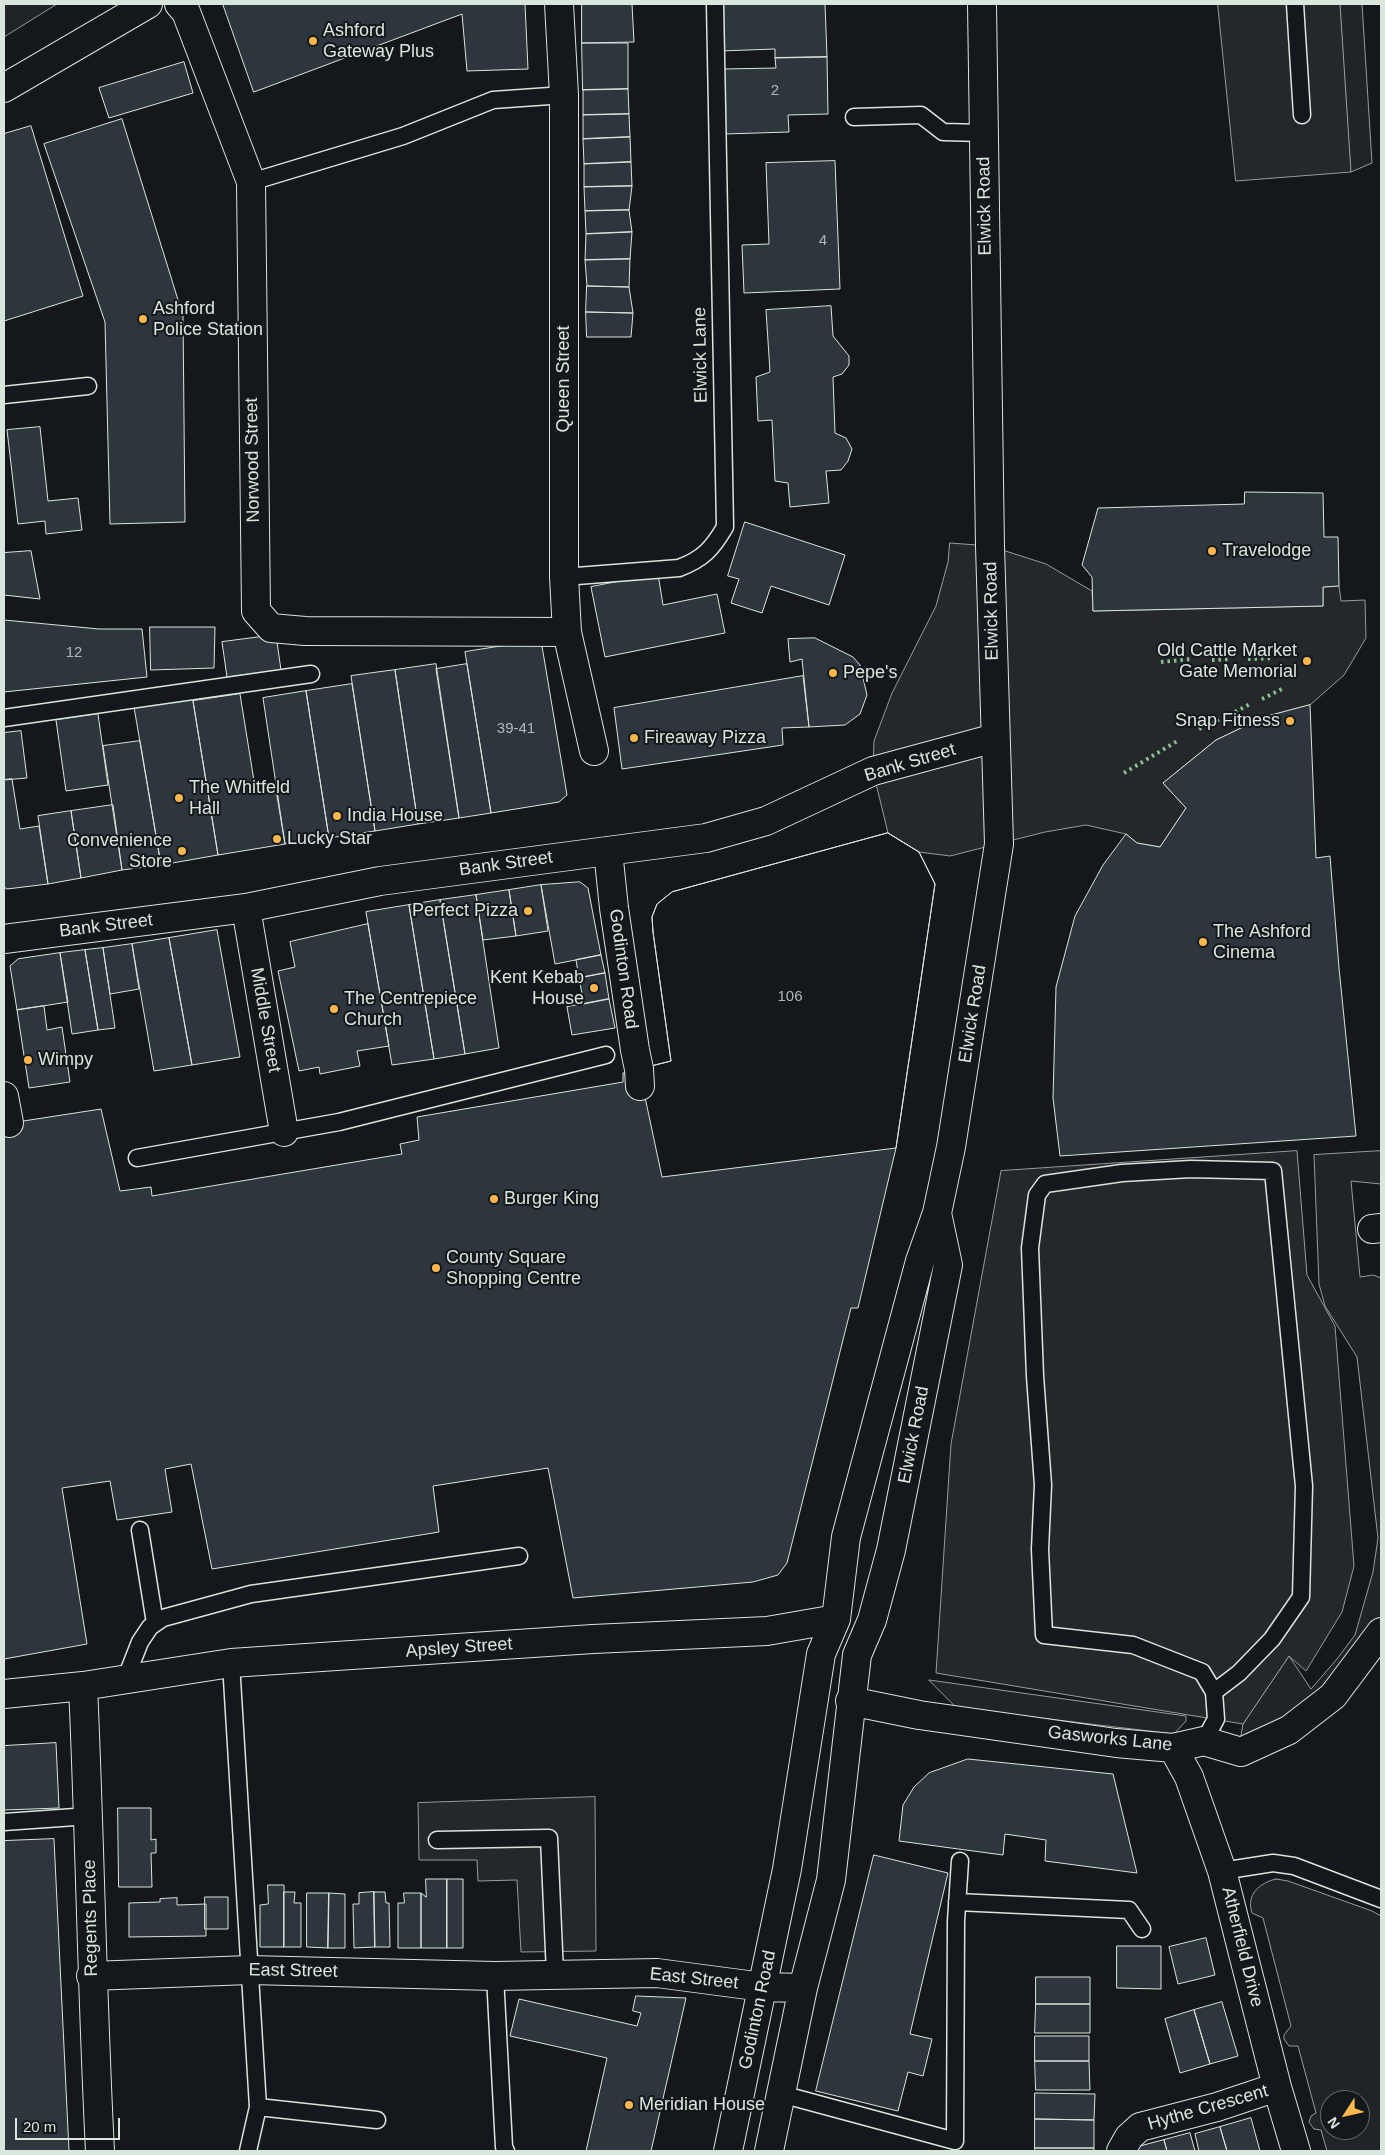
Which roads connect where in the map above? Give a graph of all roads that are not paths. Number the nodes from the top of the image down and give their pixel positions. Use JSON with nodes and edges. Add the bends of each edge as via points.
{"nodes":[{"id":1,"x":148,"y":4,"type":"edge"},
{"id":2,"x":179,"y":4,"type":"edge"},
{"id":3,"x":559,"y":4,"type":"edge"},
{"id":4,"x":715,"y":4,"type":"edge"},
{"id":5,"x":982,"y":4,"type":"edge"},
{"id":6,"x":1295,"y":4,"type":"edge"},
{"id":7,"x":4,"y":88,"type":"edge"},
{"id":8,"x":564,"y":96,"type":"junction"},
{"id":9,"x":1302,"y":115,"type":"dead end"},
{"id":10,"x":854,"y":117,"type":"dead end"},
{"id":11,"x":984,"y":133,"type":"junction"},
{"id":12,"x":251,"y":182,"type":"junction"},
{"id":13,"x":88,"y":386,"type":"dead end"},
{"id":14,"x":4,"y":395,"type":"edge"},
{"id":15,"x":564,"y":577,"type":"junction"},
{"id":16,"x":567,"y":632,"type":"junction"},
{"id":17,"x":311,"y":674,"type":"dead end"},
{"id":18,"x":4,"y":718,"type":"edge"},
{"id":19,"x":995,"y":738,"type":"junction"},
{"id":20,"x":594,"y":751,"type":"dead end"},
{"id":21,"x":608,"y":851,"type":"junction"},
{"id":22,"x":246,"y":908,"type":"junction"},
{"id":23,"x":4,"y":939,"type":"edge"},
{"id":24,"x":606,"y":1055,"type":"dead end"},
{"id":25,"x":640,"y":1086,"type":"dead end"},
{"id":26,"x":4,"y":1096,"type":"edge"},
{"id":27,"x":9,"y":1123,"type":"dead end"},
{"id":28,"x":284,"y":1132,"type":"junction"},
{"id":29,"x":137,"y":1158,"type":"dead end"},
{"id":30,"x":937,"y":1213,"type":"junction"},
{"id":31,"x":140,"y":1530,"type":"dead end"},
{"id":32,"x":519,"y":1556,"type":"dead end"},
{"id":33,"x":836,"y":1619,"type":"junction"},
{"id":34,"x":155,"y":1623,"type":"junction"},
{"id":35,"x":1381,"y":1632,"type":"edge"},
{"id":36,"x":857,"y":1654,"type":"junction"},
{"id":37,"x":231,"y":1663,"type":"junction"},
{"id":38,"x":125,"y":1680,"type":"junction"},
{"id":39,"x":82,"y":1686,"type":"junction"},
{"id":40,"x":1214,"y":1692,"type":"junction"},
{"id":41,"x":4,"y":1694,"type":"edge"},
{"id":42,"x":850,"y":1701,"type":"junction"},
{"id":43,"x":1204,"y":1741,"type":"junction"},
{"id":44,"x":1173,"y":1748,"type":"junction"},
{"id":45,"x":89,"y":1816,"type":"junction"},
{"id":46,"x":4,"y":1822,"type":"edge"},
{"id":47,"x":437,"y":1840,"type":"dead end"},
{"id":48,"x":960,"y":1861,"type":"dead end"},
{"id":49,"x":787,"y":1870,"type":"joint"},
{"id":50,"x":1222,"y":1871,"type":"junction"},
{"id":51,"x":1381,"y":1899,"type":"edge"},
{"id":52,"x":957,"y":1902,"type":"junction"},
{"id":53,"x":1142,"y":1928,"type":"dead end"},
{"id":54,"x":249,"y":1970,"type":"junction"},
{"id":55,"x":555,"y":1974,"type":"junction"},
{"id":56,"x":91,"y":1976,"type":"junction"},
{"id":57,"x":494,"y":1976,"type":"junction"},
{"id":58,"x":762,"y":1987,"type":"junction"},
{"id":59,"x":803,"y":1988,"type":"junction"},
{"id":60,"x":1277,"y":2088,"type":"junction"},
{"id":61,"x":781,"y":2094,"type":"junction"},
{"id":62,"x":258,"y":2107,"type":"junction"},
{"id":63,"x":377,"y":2120,"type":"dead end"},
{"id":64,"x":100,"y":2151,"type":"edge"},
{"id":65,"x":248,"y":2151,"type":"edge"},
{"id":66,"x":506,"y":2151,"type":"edge"},
{"id":67,"x":728,"y":2151,"type":"edge"},
{"id":68,"x":769,"y":2151,"type":"edge"},
{"id":69,"x":1121,"y":2151,"type":"edge"},
{"id":70,"x":1296,"y":2151,"type":"edge"}],
"edges":[{"from":1,"to":7,"type":"street"},
{"from":2,"to":12,"type":"street","name":"Norwood Street","via":[[186,12]]},
{"from":3,"to":8,"type":"street","name":"Queen Street"},
{"from":4,"to":15,"type":"lane","name":"Elwick Lane","via":[[724,527],[713,547],[696,562],[678,568]]},
{"from":5,"to":11,"type":"street","name":"Elwick Road"},
{"from":6,"to":9,"type":"lane"},
{"from":8,"to":12,"type":"lane","via":[[493,100],[402,136]]},
{"from":8,"to":15,"type":"street","name":"Queen Street"},
{"from":10,"to":11,"type":"lane","via":[[921,115],[943,132]]},
{"from":11,"to":19,"type":"street","name":"Elwick Road"},
{"from":12,"to":16,"type":"street","name":"Norwood Street","via":[[256,611],[271,628],[305,632]]},
{"from":13,"to":14,"type":"lane"},
{"from":15,"to":16,"type":"street","name":"Queen Street"},
{"from":16,"to":20,"type":"street","name":"Queen Street"},
{"from":17,"to":18,"type":"lane"},
{"from":19,"to":21,"type":"street","name":"Bank Street","via":[[873,772],[766,822],[706,838]]},
{"from":19,"to":30,"type":"street","name":"Elwick Road","via":[[1000,844],[951,1147]]},
{"from":21,"to":22,"type":"street","name":"Bank Street","via":[[380,881]]},
{"from":21,"to":25,"type":"street","name":"Godinton Road"},
{"from":22,"to":23,"type":"street","name":"Bank Street"},
{"from":22,"to":28,"type":"street","name":"Middle Street"},
{"from":24,"to":28,"type":"lane","via":[[339,1122]]},
{"from":26,"to":27,"type":"street"},
{"from":28,"to":29,"type":"lane"},
{"from":30,"to":33,"type":"street","name":"Elwick Road","via":[[920,1261],[846,1537]]},
{"from":30,"to":36,"type":"street","name":"Elwick Road","via":[[948,1265],[891,1550],[872,1620]]},
{"from":31,"to":34,"type":"lane"},
{"from":32,"to":34,"type":"lane","via":[[251,1594]]},
{"from":33,"to":36,"type":"street"},
{"from":33,"to":37,"type":"street","name":"Apsley Street","via":[[767,1630]]},
{"from":33,"to":49,"type":"street","name":"Elwick Road","via":[[821,1654]]},
{"from":34,"to":38,"type":"lane","via":[[140,1642]]},
{"from":35,"to":43,"type":"street","name":"Gasworks Lane","via":[[1333,1696],[1289,1730],[1241,1752]]},
{"from":36,"to":42,"type":"street","name":"Elwick Road"},
{"from":37,"to":38,"type":"street","name":"Apsley Street"},
{"from":37,"to":54,"type":"lane"},
{"from":38,"to":39,"type":"street","name":"Apsley Street"},
{"from":39,"to":41,"type":"street","name":"Apsley Street"},
{"from":39,"to":45,"type":"street","name":"Regents Place"},
{"from":40,"to":40,"type":"lane","via":[[1202,1672],[1133,1645],[1044,1635],[1040,1549],[1043,1485],[1030,1248],[1037,1195],[1045,1184],[1122,1173],[1191,1169],[1273,1171],[1304,1486],[1301,1597],[1272,1639],[1244,1668]]},
{"from":40,"to":43,"type":"lane","via":[[1216,1719]]},
{"from":42,"to":44,"type":"street","name":"Gasworks Lane","via":[[919,1716]]},
{"from":42,"to":59,"type":"street","name":"Elwick Road","via":[[831,1880]]},
{"from":43,"to":44,"type":"street","name":"Gasworks Lane"},
{"from":44,"to":50,"type":"street","name":"Atherfield Drive","via":[[1189,1777]]},
{"from":45,"to":46,"type":"lane"},
{"from":45,"to":56,"type":"street","name":"Regents Place"},
{"from":47,"to":55,"type":"lane","via":[[549,1838]]},
{"from":48,"to":52,"type":"lane"},
{"from":49,"to":58,"type":"street","name":"Godinton Road"},
{"from":50,"to":51,"type":"lane","via":[[1273,1863],[1294,1866]]},
{"from":50,"to":60,"type":"street","name":"Atherfield Drive"},
{"from":52,"to":53,"type":"lane","via":[[1129,1910]]},
{"from":52,"to":61,"type":"lane","via":[[955,2141]]},
{"from":54,"to":56,"type":"street","name":"East Street"},
{"from":54,"to":57,"type":"street","name":"East Street"},
{"from":54,"to":62,"type":"lane"},
{"from":55,"to":57,"type":"street","name":"East Street"},
{"from":55,"to":58,"type":"street","name":"East Street","via":[[657,1974]]},
{"from":56,"to":64,"type":"street","name":"Regents Place"},
{"from":57,"to":66,"type":"lane"},
{"from":58,"to":59,"type":"street","name":"East Street"},
{"from":58,"to":67,"type":"street","name":"Godinton Road"},
{"from":59,"to":61,"type":"street"},
{"from":60,"to":69,"type":"street","name":"Hythe Crescent","via":[[1140,2127]]},
{"from":60,"to":70,"type":"street","name":"Atherfield Drive"},
{"from":61,"to":68,"type":"street"},
{"from":62,"to":63,"type":"lane"},
{"from":62,"to":65,"type":"lane"}]}
